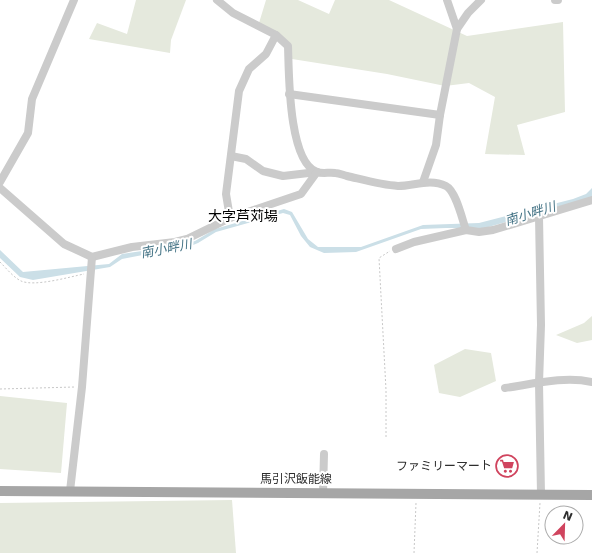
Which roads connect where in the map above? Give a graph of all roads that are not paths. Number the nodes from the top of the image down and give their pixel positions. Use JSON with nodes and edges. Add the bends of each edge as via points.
{"nodes":[{"id":1,"x":74,"y":0,"type":"edge"},
{"id":2,"x":217,"y":0,"type":"edge"},
{"id":3,"x":448,"y":0,"type":"edge"},
{"id":4,"x":482,"y":0,"type":"edge"},
{"id":5,"x":555,"y":0,"type":"edge"},
{"id":6,"x":558,"y":0,"type":"edge"},
{"id":7,"x":456,"y":29,"type":"junction"},
{"id":8,"x":276,"y":35,"type":"junction"},
{"id":9,"x":289,"y":94,"type":"junction"},
{"id":10,"x":440,"y":115,"type":"junction"},
{"id":11,"x":231,"y":156,"type":"junction"},
{"id":12,"x":317,"y":172,"type":"junction"},
{"id":13,"x":0,"y":182,"type":"edge"},
{"id":14,"x":423,"y":182,"type":"junction"},
{"id":15,"x":0,"y":188,"type":"edge"},
{"id":16,"x":592,"y":200,"type":"edge"},
{"id":17,"x":539,"y":217,"type":"junction"},
{"id":18,"x":230,"y":218,"type":"junction"},
{"id":19,"x":466,"y":230,"type":"junction"},
{"id":20,"x":396,"y":249,"type":"road end"},
{"id":21,"x":92,"y":260,"type":"junction"},
{"id":22,"x":592,"y":382,"type":"edge"},
{"id":23,"x":539,"y":383,"type":"junction"},
{"id":24,"x":505,"y":388,"type":"dead end"},
{"id":25,"x":324,"y":454,"type":"dead end"},
{"id":26,"x":0,"y":491,"type":"edge"},
{"id":27,"x":70,"y":491,"type":"junction"},
{"id":28,"x":323,"y":492,"type":"junction"},
{"id":29,"x":541,"y":494,"type":"junction"},
{"id":30,"x":592,"y":495,"type":"edge"}],
"edges":[{"from":1,"to":13,"type":"street","via":[[32,99],[28,133]]},
{"from":2,"to":8,"type":"street","via":[[233,13]]},
{"from":3,"to":7,"type":"street"},
{"from":4,"to":7,"type":"street"},
{"from":5,"to":6,"type":"street"},
{"from":7,"to":10,"type":"street"},
{"from":8,"to":9,"type":"street","via":[[288,46]]},
{"from":8,"to":11,"type":"street","via":[[266,54],[249,68],[239,91]]},
{"from":9,"to":10,"type":"street"},
{"from":9,"to":12,"type":"street","via":[[302,156]]},
{"from":10,"to":14,"type":"street","via":[[436,145]]},
{"from":11,"to":12,"type":"street","via":[[246,159],[263,171],[282,176]]},
{"from":11,"to":18,"type":"street","via":[[226,194]]},
{"from":12,"to":14,"type":"street","via":[[336,173],[399,186]]},
{"from":12,"to":18,"type":"street","via":[[301,194]]},
{"from":14,"to":19,"type":"street","via":[[447,186],[454,194]]},
{"from":15,"to":21,"type":"street","via":[[64,244]]},
{"from":16,"to":17,"type":"street"},
{"from":17,"to":19,"type":"street","via":[[493,230]]},
{"from":17,"to":23,"type":"street"},
{"from":18,"to":21,"type":"street","via":[[181,241],[132,247]]},
{"from":19,"to":20,"type":"street","via":[[414,242]]},
{"from":21,"to":27,"type":"street","via":[[82,387]]},
{"from":22,"to":23,"type":"street","via":[[578,379]]},
{"from":23,"to":24,"type":"street"},
{"from":23,"to":29,"type":"street"},
{"from":25,"to":28,"type":"street"},
{"from":26,"to":27,"type":"main road","name":"馬引沢飯能線"},
{"from":27,"to":28,"type":"main road","name":"馬引沢飯能線"},
{"from":28,"to":29,"type":"main road","name":"馬引沢飯能線"},
{"from":29,"to":30,"type":"main road","name":"馬引沢飯能線"}]}
